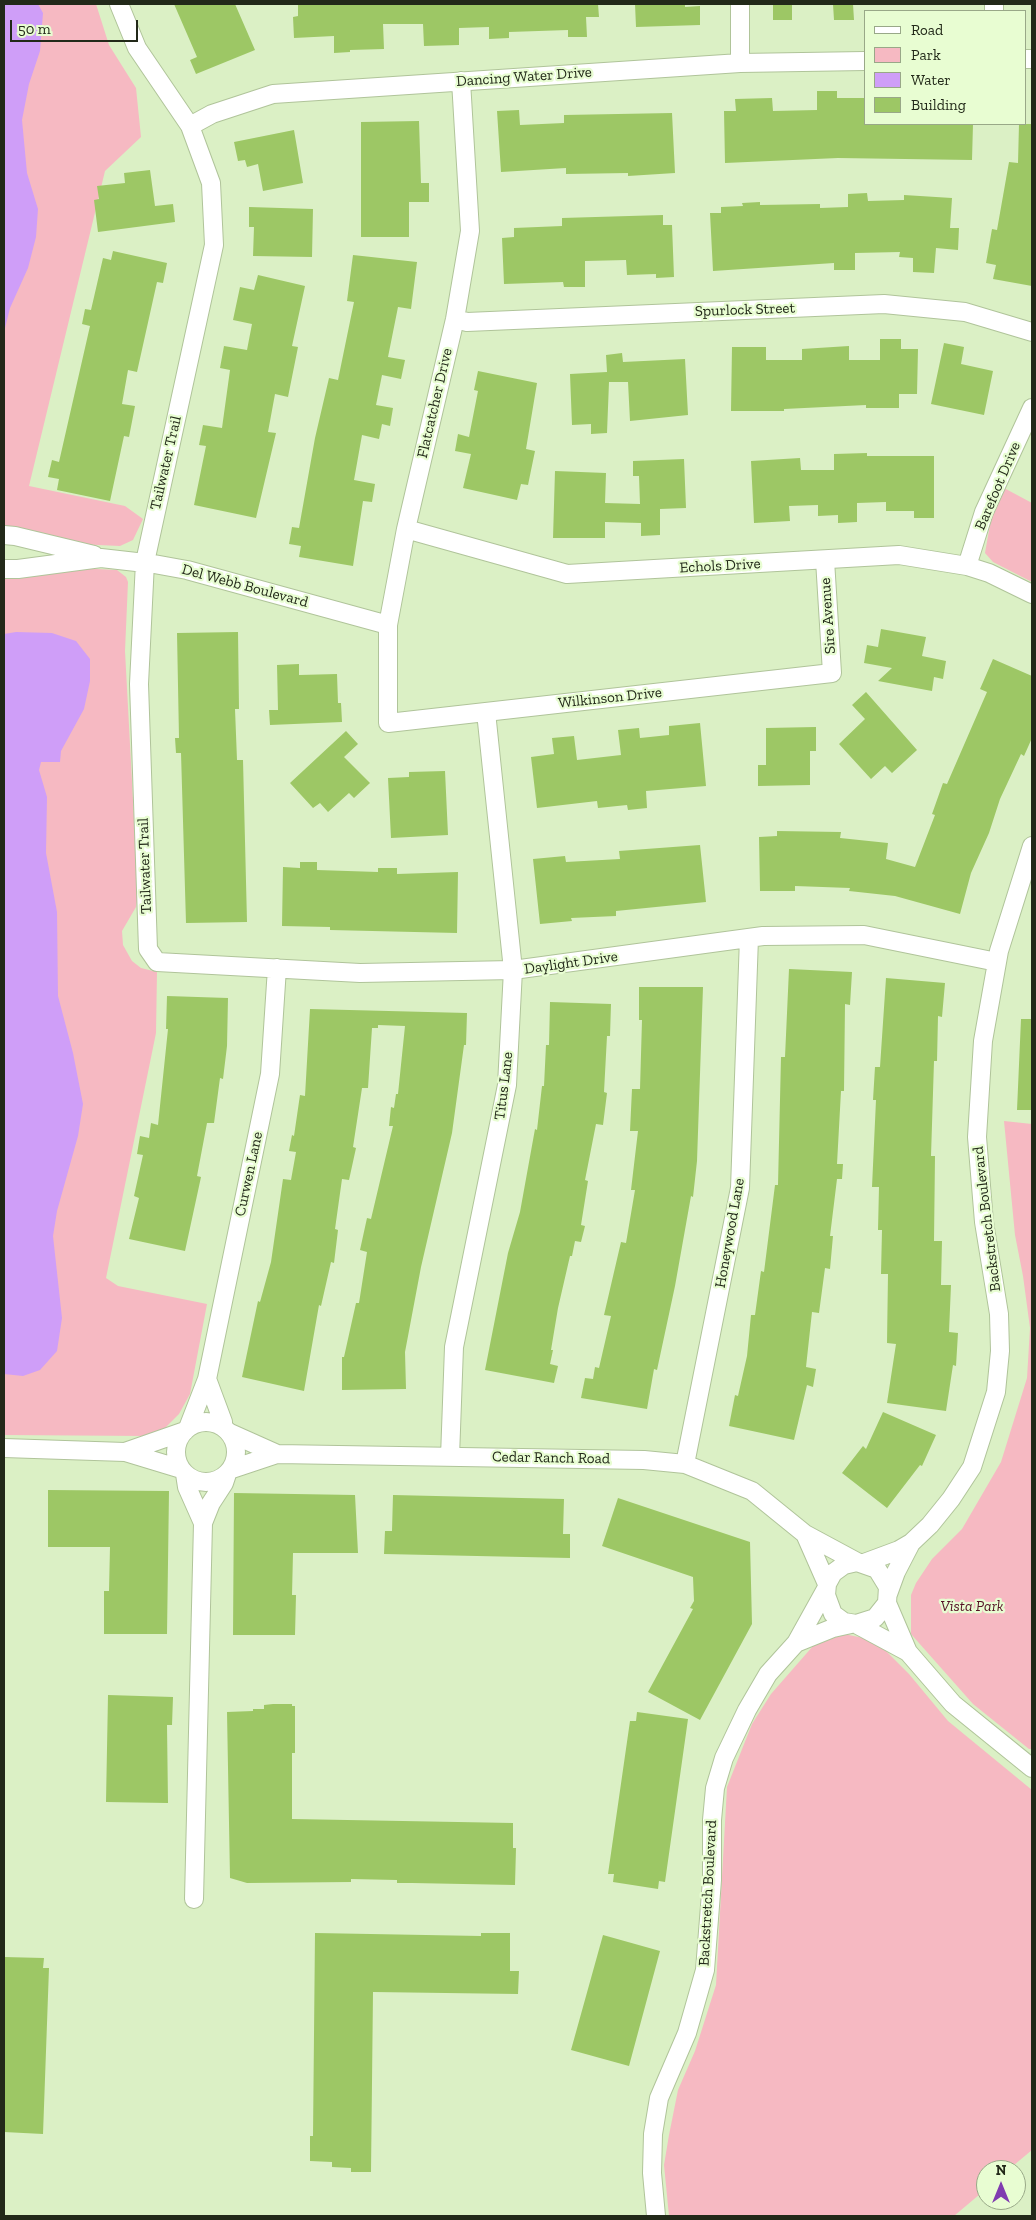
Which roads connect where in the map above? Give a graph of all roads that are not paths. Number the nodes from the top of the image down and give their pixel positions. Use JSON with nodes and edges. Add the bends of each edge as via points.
{"nodes":[{"id":1,"x":119,"y":4,"type":"edge"},
{"id":2,"x":740,"y":4,"type":"edge"},
{"id":3,"x":864,"y":61,"type":"edge"},
{"id":4,"x":740,"y":63,"type":"junction"},
{"id":5,"x":461,"y":81,"type":"junction"},
{"id":6,"x":190,"y":126,"type":"junction"},
{"id":7,"x":455,"y":319,"type":"junction"},
{"id":8,"x":1032,"y":332,"type":"edge"},
{"id":9,"x":1032,"y":408,"type":"edge"},
{"id":10,"x":406,"y":529,"type":"junction"},
{"id":11,"x":4,"y":535,"type":"edge"},
{"id":12,"x":101,"y":558,"type":"junction"},
{"id":13,"x":825,"y":560,"type":"junction"},
{"id":14,"x":145,"y":562,"type":"junction"},
{"id":15,"x":967,"y":566,"type":"junction"},
{"id":16,"x":4,"y":569,"type":"edge"},
{"id":17,"x":1032,"y":594,"type":"edge"},
{"id":18,"x":388,"y":625,"type":"junction"},
{"id":19,"x":832,"y":673,"type":"joint"},
{"id":20,"x":486,"y":712,"type":"junction"},
{"id":21,"x":388,"y":723,"type":"joint"},
{"id":22,"x":1032,"y":846,"type":"edge"},
{"id":23,"x":749,"y":938,"type":"junction"},
{"id":24,"x":148,"y":949,"type":"joint"},
{"id":25,"x":997,"y":962,"type":"junction"},
{"id":26,"x":277,"y":968,"type":"junction"},
{"id":27,"x":513,"y":970,"type":"junction"},
{"id":28,"x":207,"y":1379,"type":"junction"},
{"id":29,"x":187,"y":1430,"type":"junction"},
{"id":30,"x":226,"y":1430,"type":"junction"},
{"id":31,"x":4,"y":1448,"type":"edge"},
{"id":32,"x":125,"y":1452,"type":"junction"},
{"id":33,"x":277,"y":1454,"type":"junction"},
{"id":34,"x":450,"y":1457,"type":"junction"},
{"id":35,"x":685,"y":1464,"type":"junction"},
{"id":36,"x":183,"y":1471,"type":"junction"},
{"id":37,"x":229,"y":1471,"type":"junction"},
{"id":38,"x":203,"y":1523,"type":"junction"},
{"id":39,"x":805,"y":1534,"type":"junction"},
{"id":40,"x":911,"y":1543,"type":"junction"},
{"id":41,"x":861,"y":1563,"type":"junction"},
{"id":42,"x":827,"y":1586,"type":"junction"},
{"id":43,"x":887,"y":1598,"type":"junction"},
{"id":44,"x":854,"y":1624,"type":"junction"},
{"id":45,"x":796,"y":1643,"type":"junction"},
{"id":46,"x":908,"y":1652,"type":"junction"},
{"id":47,"x":1032,"y":1768,"type":"edge"},
{"id":48,"x":194,"y":1898,"type":"dead end"},
{"id":49,"x":656,"y":2216,"type":"edge"}],
"edges":[{"from":1,"to":6,"type":"street","name":"Tailwater Trail","via":[[137,48]]},
{"from":2,"to":4,"type":"street"},
{"from":3,"to":4,"type":"street","name":"Dancing Water Drive"},
{"from":4,"to":5,"type":"street","name":"Dancing Water Drive"},
{"from":5,"to":6,"type":"street","name":"Dancing Water Drive","via":[[273,94],[212,114]]},
{"from":5,"to":7,"type":"street","name":"Flatcatcher Drive","via":[[470,231]]},
{"from":6,"to":14,"type":"street","name":"Tailwater Trail","via":[[211,183],[214,244]]},
{"from":7,"to":8,"type":"street","name":"Spurlock Street","via":[[467,322],[884,304],[965,312]]},
{"from":7,"to":10,"type":"street","name":"Flatcatcher Drive"},
{"from":9,"to":15,"type":"street","name":"Barefoot Drive","via":[[984,512]]},
{"from":10,"to":13,"type":"street","name":"Echols Drive","via":[[567,574]]},
{"from":10,"to":18,"type":"street","name":"Flatcatcher Drive"},
{"from":11,"to":12,"type":"street","name":"Del Webb Boulevard"},
{"from":12,"to":14,"type":"street","name":"Del Webb Boulevard"},
{"from":12,"to":16,"type":"street","name":"Del Webb Boulevard"},
{"from":13,"to":15,"type":"street","name":"Echols Drive","via":[[899,555]]},
{"from":13,"to":19,"type":"street","name":"Sire Avenue"},
{"from":14,"to":18,"type":"street","name":"Del Webb Boulevard","via":[[187,570]]},
{"from":14,"to":24,"type":"street","name":"Tailwater Trail","via":[[140,684]]},
{"from":15,"to":17,"type":"street","name":"Echols Drive"},
{"from":18,"to":21,"type":"street","name":"Flatcatcher Drive"},
{"from":19,"to":20,"type":"street","name":"Wilkinson Drive"},
{"from":20,"to":21,"type":"street","name":"Wilkinson Drive"},
{"from":20,"to":27,"type":"street","name":"Titus Lane"},
{"from":22,"to":25,"type":"street","name":"Backstretch Boulevard"},
{"from":23,"to":25,"type":"street","name":"Daylight Drive","via":[[864,935]]},
{"from":23,"to":27,"type":"street","name":"Daylight Drive"},
{"from":23,"to":35,"type":"street","name":"Honeywood Lane","via":[[740,1188]]},
{"from":24,"to":26,"type":"street","name":"Daylight Drive","via":[[157,962]]},
{"from":25,"to":40,"type":"street","name":"Backstretch Boulevard","via":[[983,1041],[978,1137],[984,1222],[999,1314],[996,1392],[972,1467],[951,1499]]},
{"from":26,"to":27,"type":"street","name":"Daylight Drive","via":[[360,973]]},
{"from":26,"to":28,"type":"street","name":"Curwen Lane","via":[[270,1074]]},
{"from":27,"to":34,"type":"street","name":"Titus Lane","via":[[507,1085],[454,1347]]},
{"from":28,"to":29,"type":"street","name":"Curwen Lane"},
{"from":28,"to":30,"type":"street"},
{"from":29,"to":30,"type":"street","via":[[205,1422]]},
{"from":29,"to":32,"type":"street"},
{"from":29,"to":36,"type":"street","via":[[176,1448],[177,1462]]},
{"from":30,"to":33,"type":"street","name":"Cedar Ranch Road"},
{"from":30,"to":37,"type":"street","via":[[236,1447]]},
{"from":31,"to":32,"type":"street"},
{"from":32,"to":36,"type":"street"},
{"from":33,"to":34,"type":"street","name":"Cedar Ranch Road"},
{"from":33,"to":37,"type":"street","name":"Cedar Ranch Road"},
{"from":34,"to":35,"type":"street","name":"Cedar Ranch Road","via":[[644,1460]]},
{"from":35,"to":39,"type":"street","name":"Cedar Ranch Road","via":[[752,1491]]},
{"from":36,"to":37,"type":"street","via":[[198,1482],[214,1482]]},
{"from":36,"to":38,"type":"street"},
{"from":37,"to":38,"type":"street"},
{"from":38,"to":48,"type":"street"},
{"from":39,"to":41,"type":"street","name":"Cedar Ranch Road"},
{"from":39,"to":42,"type":"street","name":"Cedar Ranch Road"},
{"from":40,"to":41,"type":"street","name":"Backstretch Boulevard"},
{"from":40,"to":43,"type":"street","name":"Backstretch Boulevard"},
{"from":41,"to":42,"type":"street","via":[[838,1568]]},
{"from":41,"to":43,"type":"street","via":[[882,1574]]},
{"from":42,"to":44,"type":"street","via":[[830,1608],[838,1618]]},
{"from":42,"to":45,"type":"street","name":"Backstretch Boulevard"},
{"from":43,"to":44,"type":"street","via":[[875,1618]]},
{"from":43,"to":46,"type":"street"},
{"from":44,"to":45,"type":"street","name":"Backstretch Boulevard","via":[[833,1628]]},
{"from":44,"to":46,"type":"street"},
{"from":45,"to":49,"type":"street","name":"Backstretch Boulevard","via":[[768,1674],[747,1710],[724,1758],[715,1788],[705,1970],[687,2033],[659,2098],[653,2134],[652,2173]]},
{"from":46,"to":47,"type":"street","via":[[953,1704]]}]}
